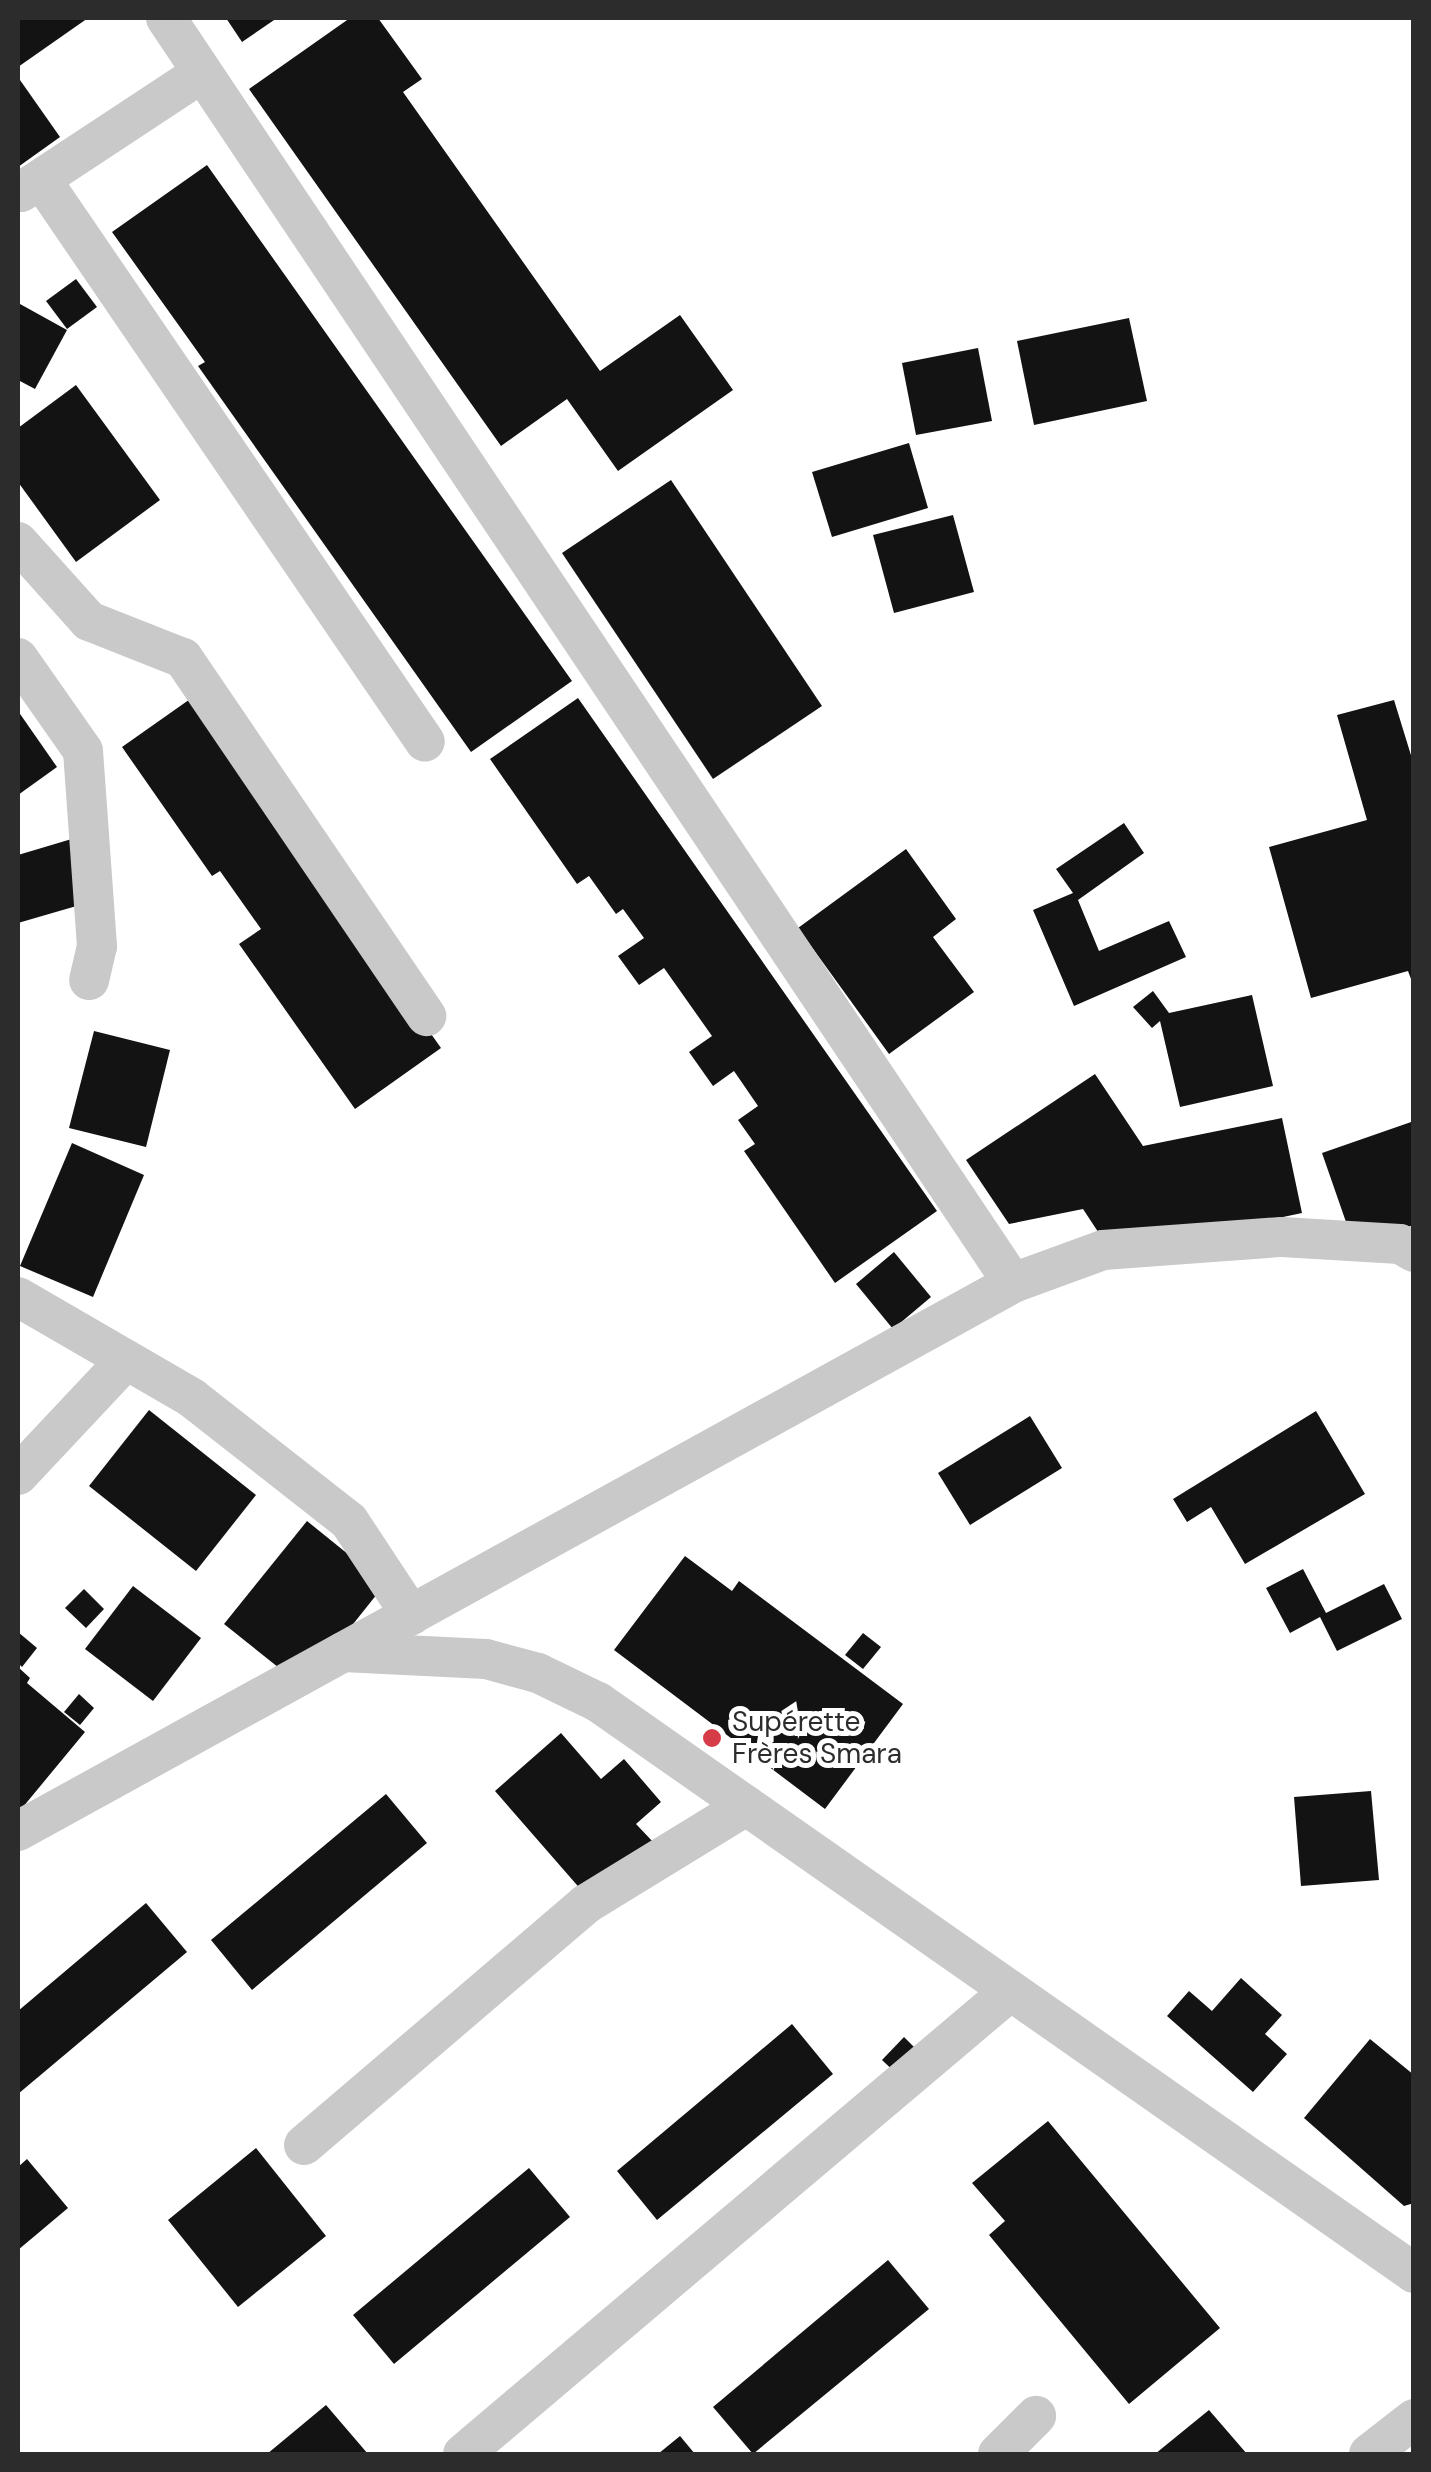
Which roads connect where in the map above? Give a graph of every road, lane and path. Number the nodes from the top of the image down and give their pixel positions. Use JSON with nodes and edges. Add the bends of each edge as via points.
{"nodes":[{"id":1,"x":166,"y":18,"type":"edge"},
{"id":2,"x":200,"y":74,"type":"junction"},
{"id":3,"x":29,"y":186,"type":"edge"},
{"id":4,"x":18,"y":542,"type":"edge"},
{"id":5,"x":18,"y":658,"type":"edge"},
{"id":6,"x":426,"y":742,"type":"dead end"},
{"id":7,"x":89,"y":980,"type":"dead end"},
{"id":8,"x":426,"y":1016,"type":"dead end"},
{"id":9,"x":1414,"y":1252,"type":"edge"},
{"id":10,"x":1013,"y":1283,"type":"junction"},
{"id":11,"x":18,"y":1297,"type":"edge"},
{"id":12,"x":126,"y":1360,"type":"junction"},
{"id":13,"x":18,"y":1475,"type":"edge"},
{"id":14,"x":411,"y":1614,"type":"junction"},
{"id":15,"x":342,"y":1652,"type":"junction"},
{"id":16,"x":746,"y":1806,"type":"junction"},
{"id":17,"x":18,"y":1831,"type":"edge"},
{"id":18,"x":1008,"y":1992,"type":"junction"},
{"id":19,"x":304,"y":2145,"type":"dead end"},
{"id":20,"x":1414,"y":2273,"type":"edge"},
{"id":21,"x":1036,"y":2416,"type":"dead end"},
{"id":22,"x":1414,"y":2420,"type":"edge"},
{"id":23,"x":463,"y":2454,"type":"edge"},
{"id":24,"x":998,"y":2454,"type":"edge"},
{"id":25,"x":1368,"y":2454,"type":"edge"}],
"edges":[{"from":1,"to":2,"type":"street"},
{"from":2,"to":3,"type":"street"},
{"from":2,"to":10,"type":"street"},
{"from":3,"to":6,"type":"street"},
{"from":4,"to":8,"type":"street","via":[[89,622],[182,658]]},
{"from":5,"to":7,"type":"street","via":[[83,751],[98,946]]},
{"from":9,"to":10,"type":"street","via":[[1400,1244],[1282,1236],[1104,1250]]},
{"from":10,"to":14,"type":"street"},
{"from":11,"to":12,"type":"street"},
{"from":12,"to":13,"type":"street"},
{"from":12,"to":14,"type":"street","via":[[192,1398],[349,1521]]},
{"from":14,"to":15,"type":"street"},
{"from":15,"to":16,"type":"street","via":[[486,1659],[538,1673],[598,1702]]},
{"from":15,"to":17,"type":"street"},
{"from":16,"to":18,"type":"street"},
{"from":16,"to":19,"type":"street","via":[[586,1904]]},
{"from":18,"to":20,"type":"street"},
{"from":18,"to":23,"type":"street"},
{"from":21,"to":24,"type":"street"},
{"from":22,"to":25,"type":"street"}]}
